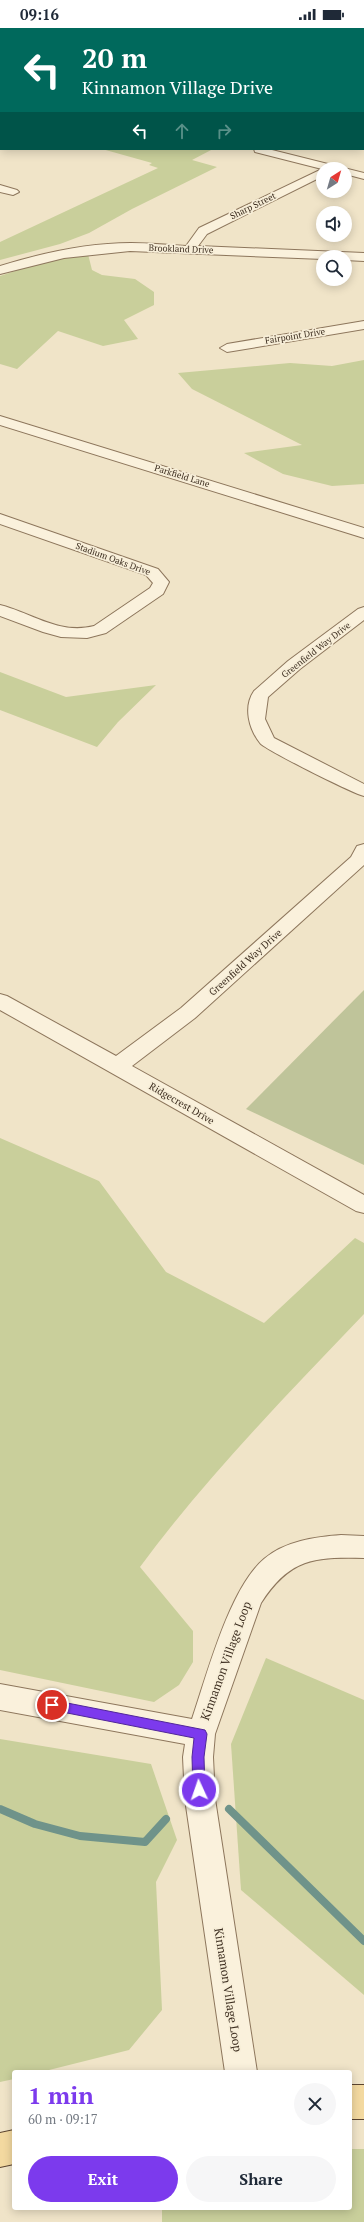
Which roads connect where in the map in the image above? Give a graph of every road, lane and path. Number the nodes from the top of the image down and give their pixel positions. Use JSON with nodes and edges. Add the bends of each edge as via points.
{"nodes":[{"id":1,"x":259,"y":150,"type":"dead end"},
{"id":2,"x":316,"y":166,"type":"edge"},
{"id":3,"x":352,"y":173,"type":"edge"},
{"id":4,"x":364,"y":176,"type":"edge"},
{"id":5,"x":316,"y":177,"type":"edge"},
{"id":6,"x":0,"y":188,"type":"edge"},
{"id":7,"x":13,"y":192,"type":"dead end"},
{"id":8,"x":190,"y":249,"type":"junction"},
{"id":9,"x":364,"y":257,"type":"edge"},
{"id":10,"x":0,"y":270,"type":"edge"},
{"id":11,"x":364,"y":325,"type":"edge"},
{"id":12,"x":227,"y":348,"type":"dead end"},
{"id":13,"x":0,"y":420,"type":"edge"},
{"id":14,"x":0,"y":519,"type":"edge"},
{"id":15,"x":364,"y":533,"type":"edge"},
{"id":16,"x":0,"y":610,"type":"edge"},
{"id":17,"x":364,"y":612,"type":"edge"},
{"id":18,"x":364,"y":791,"type":"edge"},
{"id":19,"x":364,"y":850,"type":"edge"},
{"id":20,"x":0,"y":1001,"type":"edge"},
{"id":21,"x":117,"y":1066,"type":"junction"},
{"id":22,"x":364,"y":1205,"type":"edge"},
{"id":23,"x":364,"y":1547,"type":"edge"},
{"id":24,"x":0,"y":1697,"type":"edge"},
{"id":25,"x":201,"y":1734,"type":"junction"},
{"id":26,"x":241,"y":2070,"type":"edge"},
{"id":27,"x":352,"y":2102,"type":"edge"},
{"id":28,"x":364,"y":2102,"type":"edge"},
{"id":29,"x":12,"y":2147,"type":"edge"},
{"id":30,"x":0,"y":2150,"type":"edge"}],
"edges":[{"from":1,"to":2,"type":"street"},
{"from":3,"to":4,"type":"street"},
{"from":5,"to":8,"type":"street","name":"Sharp Street","via":[[203,231]]},
{"from":6,"to":7,"type":"street"},
{"from":8,"to":9,"type":"street","name":"Brookland Drive"},
{"from":8,"to":10,"type":"street","name":"Brookland Drive","via":[[94,248],[29,261]]},
{"from":11,"to":12,"type":"street","name":"Fairpoint Drive"},
{"from":13,"to":15,"type":"street","name":"Parkfield Lane"},
{"from":14,"to":16,"type":"street","name":"Stadium Oaks Drive","via":[[152,572],[161,582],[157,591],[100,630],[80,635],[61,633]]},
{"from":17,"to":18,"type":"street","name":"Greenfield Way Drive","via":[[294,665],[260,695],[256,719],[267,741]]},
{"from":19,"to":21,"type":"street","name":"Greenfield Way Drive","via":[[358,860],[188,1013]]},
{"from":20,"to":21,"type":"street","name":"Ridgecrest Drive"},
{"from":21,"to":22,"type":"street","name":"Ridgecrest Drive"},
{"from":23,"to":25,"type":"street","name":"Kinnamon Village Loop","via":[[332,1545],[299,1552],[274,1565],[257,1583],[248,1598]]},
{"from":24,"to":25,"type":"street"},
{"from":25,"to":26,"type":"street","name":"Kinnamon Village Loop","via":[[198,1757],[200,1800]]},
{"from":27,"to":28,"type":"main road"},
{"from":29,"to":30,"type":"main road"}]}
